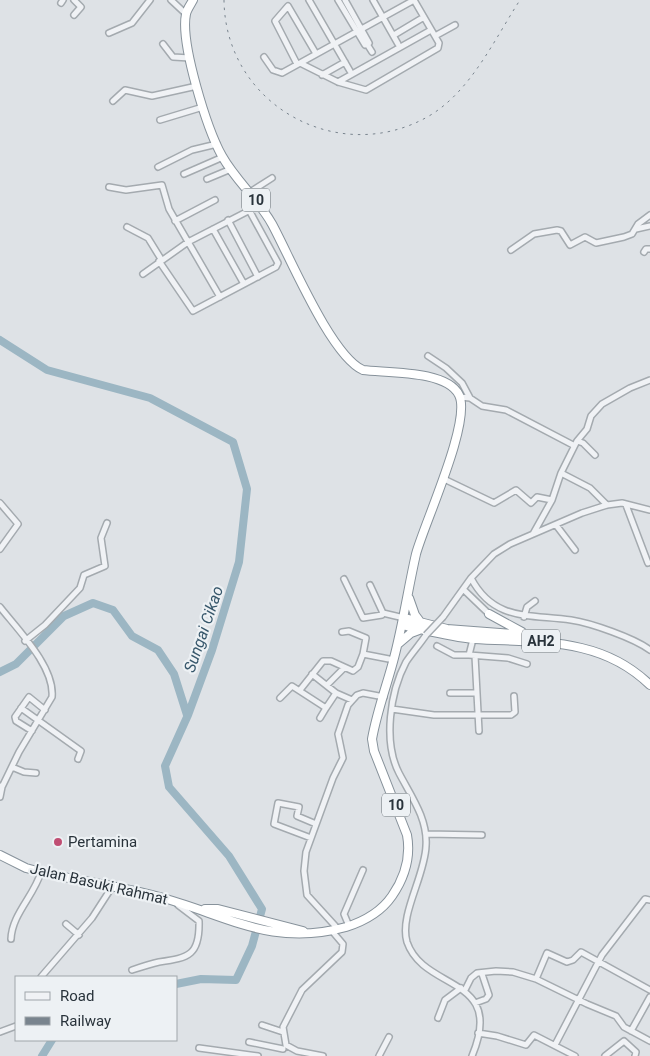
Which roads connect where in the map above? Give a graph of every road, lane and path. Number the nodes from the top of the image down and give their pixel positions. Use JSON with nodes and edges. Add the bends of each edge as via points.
{"nodes":[{"id":1,"x":74,"y":0,"type":"edge"},
{"id":2,"x":150,"y":0,"type":"edge"},
{"id":3,"x":171,"y":0,"type":"edge"},
{"id":4,"x":193,"y":0,"type":"edge"},
{"id":5,"x":309,"y":0,"type":"edge"},
{"id":6,"x":373,"y":0,"type":"edge"},
{"id":7,"x":414,"y":0,"type":"edge"},
{"id":8,"x":342,"y":1,"type":"edge"},
{"id":9,"x":186,"y":14,"type":"junction"},
{"id":10,"x":74,"y":15,"type":"dead end"},
{"id":11,"x":383,"y":17,"type":"junction"},
{"id":12,"x":424,"y":17,"type":"junction"},
{"id":13,"x":455,"y":25,"type":"dead end"},
{"id":14,"x":359,"y":30,"type":"junction"},
{"id":15,"x":432,"y":30,"type":"junction"},
{"id":16,"x":109,"y":33,"type":"dead end"},
{"id":17,"x":394,"y":35,"type":"junction"},
{"id":18,"x":435,"y":36,"type":"junction"},
{"id":19,"x":333,"y":43,"type":"junction"},
{"id":20,"x":163,"y":44,"type":"dead end"},
{"id":21,"x":398,"y":44,"type":"dead end"},
{"id":22,"x":315,"y":52,"type":"junction"},
{"id":23,"x":372,"y":52,"type":"dead end"},
{"id":24,"x":264,"y":57,"type":"dead end"},
{"id":25,"x":190,"y":58,"type":"junction"},
{"id":26,"x":345,"y":62,"type":"junction"},
{"id":27,"x":299,"y":63,"type":"junction"},
{"id":28,"x":350,"y":71,"type":"dead end"},
{"id":29,"x":322,"y":75,"type":"junction"},
{"id":30,"x":338,"y":82,"type":"junction"},
{"id":31,"x":197,"y":85,"type":"junction"},
{"id":32,"x":113,"y":101,"type":"dead end"},
{"id":33,"x":203,"y":107,"type":"junction"},
{"id":34,"x":160,"y":120,"type":"dead end"},
{"id":35,"x":217,"y":144,"type":"junction"},
{"id":36,"x":222,"y":157,"type":"junction"},
{"id":37,"x":158,"y":167,"type":"dead end"},
{"id":38,"x":230,"y":169,"type":"junction"},
{"id":39,"x":184,"y":174,"type":"dead end"},
{"id":40,"x":272,"y":178,"type":"dead end"},
{"id":41,"x":207,"y":180,"type":"dead end"},
{"id":42,"x":109,"y":187,"type":"dead end"},
{"id":43,"x":250,"y":192,"type":"junction"},
{"id":44,"x":215,"y":200,"type":"dead end"},
{"id":45,"x":260,"y":205,"type":"junction"},
{"id":46,"x":249,"y":210,"type":"junction"},
{"id":47,"x":650,"y":215,"type":"edge"},
{"id":48,"x":228,"y":220,"type":"junction"},
{"id":49,"x":175,"y":221,"type":"junction"},
{"id":50,"x":650,"y":226,"type":"edge"},
{"id":51,"x":127,"y":227,"type":"dead end"},
{"id":52,"x":213,"y":229,"type":"junction"},
{"id":53,"x":636,"y":229,"type":"junction"},
{"id":54,"x":188,"y":242,"type":"junction"},
{"id":55,"x":650,"y":249,"type":"edge"},
{"id":56,"x":511,"y":250,"type":"dead end"},
{"id":57,"x":644,"y":252,"type":"dead end"},
{"id":58,"x":160,"y":260,"type":"junction"},
{"id":59,"x":143,"y":274,"type":"dead end"},
{"id":60,"x":258,"y":277,"type":"junction"},
{"id":61,"x":244,"y":284,"type":"junction"},
{"id":62,"x":220,"y":298,"type":"junction"},
{"id":63,"x":428,"y":356,"type":"dead end"},
{"id":64,"x":650,"y":380,"type":"edge"},
{"id":65,"x":460,"y":397,"type":"junction"},
{"id":66,"x":470,"y":398,"type":"junction"},
{"id":67,"x":575,"y":443,"type":"junction"},
{"id":68,"x":594,"y":455,"type":"dead end"},
{"id":69,"x":561,"y":473,"type":"junction"},
{"id":70,"x":444,"y":479,"type":"junction"},
{"id":71,"x":552,"y":500,"type":"junction"},
{"id":72,"x":0,"y":503,"type":"edge"},
{"id":73,"x":626,"y":504,"type":"junction"},
{"id":74,"x":607,"y":505,"type":"junction"},
{"id":75,"x":650,"y":510,"type":"edge"},
{"id":76,"x":107,"y":523,"type":"dead end"},
{"id":77,"x":556,"y":525,"type":"junction"},
{"id":78,"x":533,"y":534,"type":"junction"},
{"id":79,"x":0,"y":549,"type":"edge"},
{"id":80,"x":575,"y":550,"type":"dead end"},
{"id":81,"x":648,"y":563,"type":"dead end"},
{"id":82,"x":471,"y":578,"type":"junction"},
{"id":83,"x":344,"y":579,"type":"dead end"},
{"id":84,"x":370,"y":585,"type":"dead end"},
{"id":85,"x":464,"y":590,"type":"junction"},
{"id":86,"x":408,"y":596,"type":"junction"},
{"id":87,"x":535,"y":601,"type":"dead end"},
{"id":88,"x":0,"y":607,"type":"edge"},
{"id":89,"x":382,"y":613,"type":"junction"},
{"id":90,"x":489,"y":614,"type":"junction"},
{"id":91,"x":524,"y":617,"type":"junction"},
{"id":92,"x":403,"y":621,"type":"junction"},
{"id":93,"x":423,"y":629,"type":"junction"},
{"id":94,"x":342,"y":632,"type":"dead end"},
{"id":95,"x":532,"y":634,"type":"junction"},
{"id":96,"x":475,"y":635,"type":"junction"},
{"id":97,"x":27,"y":643,"type":"junction"},
{"id":98,"x":397,"y":645,"type":"junction"},
{"id":99,"x":437,"y":646,"type":"dead end"},
{"id":100,"x":650,"y":650,"type":"edge"},
{"id":101,"x":363,"y":654,"type":"junction"},
{"id":102,"x":472,"y":656,"type":"junction"},
{"id":103,"x":394,"y":660,"type":"junction"},
{"id":104,"x":527,"y":664,"type":"dead end"},
{"id":105,"x":344,"y":668,"type":"junction"},
{"id":106,"x":312,"y":674,"type":"junction"},
{"id":107,"x":650,"y":680,"type":"edge"},
{"id":108,"x":328,"y":685,"type":"junction"},
{"id":109,"x":650,"y":685,"type":"edge"},
{"id":110,"x":300,"y":690,"type":"junction"},
{"id":111,"x":336,"y":693,"type":"junction"},
{"id":112,"x":450,"y":693,"type":"dead end"},
{"id":113,"x":477,"y":694,"type":"junction"},
{"id":114,"x":514,"y":696,"type":"dead end"},
{"id":115,"x":384,"y":697,"type":"junction"},
{"id":116,"x":280,"y":698,"type":"dead end"},
{"id":117,"x":352,"y":700,"type":"junction"},
{"id":118,"x":21,"y":708,"type":"junction"},
{"id":119,"x":326,"y":708,"type":"junction"},
{"id":120,"x":392,"y":709,"type":"junction"},
{"id":121,"x":45,"y":710,"type":"junction"},
{"id":122,"x":478,"y":714,"type":"junction"},
{"id":123,"x":320,"y":718,"type":"dead end"},
{"id":124,"x":39,"y":720,"type":"junction"},
{"id":125,"x":479,"y":730,"type":"dead end"},
{"id":126,"x":32,"y":731,"type":"junction"},
{"id":127,"x":78,"y":759,"type":"dead end"},
{"id":128,"x":12,"y":766,"type":"junction"},
{"id":129,"x":36,"y":773,"type":"dead end"},
{"id":130,"x":1,"y":787,"type":"edge"},
{"id":131,"x":0,"y":796,"type":"edge"},
{"id":132,"x":316,"y":824,"type":"junction"},
{"id":133,"x":426,"y":834,"type":"junction"},
{"id":134,"x":482,"y":835,"type":"dead end"},
{"id":135,"x":310,"y":838,"type":"junction"},
{"id":136,"x":0,"y":854,"type":"edge"},
{"id":137,"x":363,"y":870,"type":"dead end"},
{"id":138,"x":41,"y":872,"type":"junction"},
{"id":139,"x":112,"y":887,"type":"junction"},
{"id":140,"x":650,"y":900,"type":"edge"},
{"id":141,"x":174,"y":902,"type":"junction"},
{"id":142,"x":66,"y":924,"type":"dead end"},
{"id":143,"x":341,"y":928,"type":"junction"},
{"id":144,"x":79,"y":935,"type":"junction"},
{"id":145,"x":340,"y":938,"type":"junction"},
{"id":146,"x":10,"y":939,"type":"dead end"},
{"id":147,"x":598,"y":963,"type":"junction"},
{"id":148,"x":132,"y":970,"type":"dead end"},
{"id":149,"x":482,"y":974,"type":"junction"},
{"id":150,"x":42,"y":976,"type":"edge"},
{"id":151,"x":536,"y":978,"type":"junction"},
{"id":152,"x":463,"y":989,"type":"junction"},
{"id":153,"x":650,"y":990,"type":"edge"},
{"id":154,"x":650,"y":997,"type":"edge"},
{"id":155,"x":578,"y":999,"type":"junction"},
{"id":156,"x":475,"y":1002,"type":"junction"},
{"id":157,"x":438,"y":1018,"type":"dead end"},
{"id":158,"x":262,"y":1025,"type":"dead end"},
{"id":159,"x":15,"y":1026,"type":"edge"},
{"id":160,"x":0,"y":1032,"type":"edge"},
{"id":161,"x":283,"y":1032,"type":"junction"},
{"id":162,"x":633,"y":1032,"type":"junction"},
{"id":163,"x":478,"y":1033,"type":"junction"},
{"id":164,"x":388,"y":1037,"type":"dead end"},
{"id":165,"x":650,"y":1041,"type":"edge"},
{"id":166,"x":249,"y":1042,"type":"dead end"},
{"id":167,"x":629,"y":1044,"type":"junction"},
{"id":168,"x":554,"y":1045,"type":"junction"},
{"id":169,"x":284,"y":1047,"type":"junction"},
{"id":170,"x":199,"y":1048,"type":"dead end"},
{"id":171,"x":258,"y":1056,"type":"edge"},
{"id":172,"x":278,"y":1056,"type":"edge"},
{"id":173,"x":323,"y":1056,"type":"edge"},
{"id":174,"x":379,"y":1056,"type":"edge"},
{"id":175,"x":472,"y":1056,"type":"edge"},
{"id":176,"x":576,"y":1056,"type":"edge"},
{"id":177,"x":605,"y":1056,"type":"edge"},
{"id":178,"x":635,"y":1056,"type":"edge"}],
"edges":[{"from":1,"to":10,"type":"street","via":[[81,7]]},
{"from":2,"to":16,"type":"street","via":[[132,23]]},
{"from":3,"to":9,"type":"street"},
{"from":4,"to":9,"type":"highway"},
{"from":5,"to":19,"type":"street"},
{"from":6,"to":11,"type":"street"},
{"from":7,"to":11,"type":"street"},
{"from":7,"to":12,"type":"street"},
{"from":8,"to":14,"type":"street"},
{"from":9,"to":25,"type":"highway","number":"10"},
{"from":11,"to":14,"type":"street"},
{"from":11,"to":17,"type":"street"},
{"from":12,"to":15,"type":"street"},
{"from":12,"to":17,"type":"street"},
{"from":13,"to":18,"type":"street"},
{"from":14,"to":19,"type":"street"},
{"from":14,"to":23,"type":"street"},
{"from":15,"to":18,"type":"street"},
{"from":15,"to":30,"type":"street"},
{"from":17,"to":21,"type":"street"},
{"from":18,"to":30,"type":"street","via":[[439,43],[436,50],[366,90]]},
{"from":19,"to":22,"type":"street"},
{"from":19,"to":26,"type":"street"},
{"from":20,"to":25,"type":"street","via":[[173,58]]},
{"from":22,"to":27,"type":"street"},
{"from":22,"to":27,"type":"street","via":[[288,6],[275,21]]},
{"from":24,"to":27,"type":"street","via":[[270,67],[282,73]]},
{"from":25,"to":31,"type":"highway","number":"10"},
{"from":26,"to":28,"type":"street"},
{"from":26,"to":29,"type":"street"},
{"from":27,"to":29,"type":"street"},
{"from":29,"to":30,"type":"street"},
{"from":31,"to":32,"type":"street","via":[[152,96],[125,90]]},
{"from":31,"to":33,"type":"highway","number":"10"},
{"from":33,"to":34,"type":"street"},
{"from":33,"to":35,"type":"highway","number":"10"},
{"from":35,"to":36,"type":"highway","number":"10"},
{"from":35,"to":37,"type":"street","via":[[192,150]]},
{"from":36,"to":38,"type":"highway","number":"10"},
{"from":36,"to":39,"type":"street"},
{"from":38,"to":41,"type":"street"},
{"from":38,"to":43,"type":"highway","number":"10"},
{"from":40,"to":43,"type":"street"},
{"from":42,"to":49,"type":"street","via":[[126,190],[162,185]]},
{"from":43,"to":45,"type":"highway","number":"10"},
{"from":44,"to":49,"type":"street"},
{"from":45,"to":46,"type":"street"},
{"from":45,"to":65,"type":"highway","number":"10","via":[[337,344],[357,367],[441,380],[455,389]]},
{"from":46,"to":48,"type":"street"},
{"from":46,"to":60,"type":"street","via":[[278,263]]},
{"from":47,"to":53,"type":"street"},
{"from":48,"to":52,"type":"street"},
{"from":48,"to":60,"type":"street"},
{"from":49,"to":54,"type":"street"},
{"from":50,"to":53,"type":"street"},
{"from":51,"to":58,"type":"street","via":[[148,238]]},
{"from":52,"to":54,"type":"street"},
{"from":52,"to":61,"type":"street"},
{"from":53,"to":56,"type":"street","via":[[629,235],[599,243],[585,237],[572,245],[557,230],[534,234]]},
{"from":54,"to":58,"type":"street"},
{"from":54,"to":62,"type":"street"},
{"from":55,"to":57,"type":"street"},
{"from":58,"to":59,"type":"street"},
{"from":58,"to":62,"type":"street","via":[[193,310]]},
{"from":60,"to":61,"type":"street"},
{"from":61,"to":62,"type":"street"},
{"from":63,"to":66,"type":"street","via":[[462,383]]},
{"from":64,"to":67,"type":"street","via":[[602,404]]},
{"from":65,"to":66,"type":"street"},
{"from":65,"to":70,"type":"highway","number":"10","via":[[460,414]]},
{"from":66,"to":67,"type":"street","via":[[482,406],[506,410]]},
{"from":67,"to":68,"type":"street","via":[[583,443]]},
{"from":67,"to":69,"type":"street"},
{"from":69,"to":71,"type":"street"},
{"from":69,"to":74,"type":"street","via":[[590,488]]},
{"from":70,"to":71,"type":"street","via":[[494,503],[516,490],[531,503],[537,496]]},
{"from":70,"to":86,"type":"highway","number":"10","via":[[419,545]]},
{"from":71,"to":78,"type":"street"},
{"from":72,"to":79,"type":"street","via":[[18,524]]},
{"from":73,"to":74,"type":"street"},
{"from":73,"to":75,"type":"street"},
{"from":73,"to":81,"type":"street"},
{"from":74,"to":77,"type":"street","via":[[582,512]]},
{"from":76,"to":97,"type":"street","via":[[101,538],[105,566],[82,576],[78,590]]},
{"from":77,"to":78,"type":"street"},
{"from":77,"to":80,"type":"street"},
{"from":78,"to":82,"type":"street","via":[[494,554]]},
{"from":82,"to":85,"type":"street"},
{"from":82,"to":91,"type":"street","via":[[489,601]]},
{"from":83,"to":89,"type":"street","via":[[363,618]]},
{"from":84,"to":89,"type":"street"},
{"from":85,"to":90,"type":"street"},
{"from":85,"to":93,"type":"street","bridge":true,"via":[[443,617]]},
{"from":86,"to":92,"type":"highway","number":"10"},
{"from":86,"to":93,"type":"highway"},
{"from":87,"to":91,"type":"street","via":[[527,607]]},
{"from":88,"to":97,"type":"street"},
{"from":89,"to":92,"type":"street"},
{"from":90,"to":95,"type":"highway","via":[[514,629]]},
{"from":90,"to":96,"type":"highway","via":[[489,628]]},
{"from":91,"to":100,"type":"street","via":[[577,621]]},
{"from":92,"to":93,"type":"highway","number":"AH2"},
{"from":92,"to":98,"type":"highway","name":"Jalan Basuki Rahmat","number":"10"},
{"from":93,"to":96,"type":"highway","number":"AH2"},
{"from":93,"to":98,"type":"highway","via":[[411,633]]},
{"from":93,"to":120,"type":"street","via":[[405,664]]},
{"from":94,"to":101,"type":"street","via":[[349,631],[366,638]]},
{"from":95,"to":96,"type":"highway"},
{"from":95,"to":107,"type":"highway","via":[[578,642],[609,653]]},
{"from":96,"to":102,"type":"street"},
{"from":96,"to":109,"type":"highway","number":"AH2","via":[[578,647],[620,662]]},
{"from":97,"to":121,"type":"street","via":[[48,672],[52,697]]},
{"from":98,"to":103,"type":"highway","name":"Jalan Basuki Rahmat","number":"10"},
{"from":99,"to":102,"type":"street","via":[[454,654]]},
{"from":101,"to":103,"type":"street"},
{"from":101,"to":105,"type":"street","via":[[356,670]]},
{"from":102,"to":104,"type":"street","via":[[508,658]]},
{"from":102,"to":113,"type":"street"},
{"from":103,"to":115,"type":"highway","name":"Jalan Basuki Rahmat","number":"10"},
{"from":105,"to":106,"type":"street","via":[[325,661]]},
{"from":105,"to":108,"type":"street"},
{"from":106,"to":108,"type":"street"},
{"from":106,"to":110,"type":"street"},
{"from":108,"to":111,"type":"street"},
{"from":110,"to":116,"type":"street","via":[[292,686]]},
{"from":110,"to":119,"type":"street"},
{"from":111,"to":117,"type":"street"},
{"from":111,"to":119,"type":"street"},
{"from":112,"to":113,"type":"street"},
{"from":113,"to":122,"type":"street"},
{"from":114,"to":122,"type":"street","via":[[513,714]]},
{"from":115,"to":117,"type":"street","via":[[363,692]]},
{"from":115,"to":143,"type":"highway","name":"Jalan Basuki Rahmat","number":"10","via":[[372,745],[403,823],[408,856],[400,883],[388,901],[372,915]]},
{"from":117,"to":132,"type":"street","via":[[338,734],[343,758]]},
{"from":118,"to":121,"type":"street","via":[[29,697]]},
{"from":118,"to":124,"type":"street"},
{"from":118,"to":126,"type":"street","via":[[14,719]]},
{"from":119,"to":123,"type":"street"},
{"from":120,"to":122,"type":"street","via":[[434,715]]},
{"from":120,"to":133,"type":"street","via":[[389,733],[393,754]]},
{"from":121,"to":124,"type":"street"},
{"from":122,"to":125,"type":"street"},
{"from":124,"to":126,"type":"street"},
{"from":124,"to":127,"type":"street","via":[[81,752]]},
{"from":126,"to":128,"type":"street"},
{"from":128,"to":129,"type":"street"},
{"from":128,"to":130,"type":"street"},
{"from":130,"to":131,"type":"street"},
{"from":132,"to":135,"type":"street"},
{"from":132,"to":135,"type":"street","via":[[297,816],[299,807],[278,803],[274,824]]},
{"from":133,"to":134,"type":"street"},
{"from":133,"to":152,"type":"street","via":[[424,866],[407,916],[406,937],[421,962]]},
{"from":135,"to":143,"type":"street","via":[[304,865],[306,890],[313,903]]},
{"from":136,"to":138,"type":"highway","name":"Jalan Basuki Rahmat","number":"10"},
{"from":137,"to":143,"type":"street"},
{"from":138,"to":139,"type":"highway","name":"Jalan Basuki Rahmat","number":"10"},
{"from":138,"to":146,"type":"street","via":[[31,896],[15,919]]},
{"from":139,"to":141,"type":"highway","name":"Jalan Basuki Rahmat","number":"10"},
{"from":139,"to":144,"type":"street"},
{"from":140,"to":147,"type":"street","via":[[642,902]]},
{"from":141,"to":143,"type":"highway","name":"Jalan Basuki Rahmat","number":"10","via":[[273,929],[311,933]]},
{"from":141,"to":148,"type":"street","via":[[199,921],[194,951],[182,959]]},
{"from":142,"to":144,"type":"street"},
{"from":143,"to":145,"type":"street"},
{"from":143,"to":145,"type":"street"},
{"from":144,"to":150,"type":"street"},
{"from":145,"to":161,"type":"street","via":[[342,952],[302,990]]},
{"from":147,"to":151,"type":"street","via":[[581,952],[567,962],[547,953]]},
{"from":147,"to":153,"type":"street"},
{"from":147,"to":155,"type":"street"},
{"from":149,"to":151,"type":"street","via":[[513,972]]},
{"from":149,"to":152,"type":"street","via":[[471,978]]},
{"from":149,"to":156,"type":"street","via":[[489,995]]},
{"from":151,"to":155,"type":"street"},
{"from":152,"to":156,"type":"street"},
{"from":152,"to":157,"type":"street","via":[[443,1003]]},
{"from":154,"to":162,"type":"street"},
{"from":155,"to":162,"type":"street","via":[[616,1016],[620,1024]]},
{"from":155,"to":168,"type":"street"},
{"from":156,"to":163,"type":"street","via":[[479,1017]]},
{"from":158,"to":161,"type":"street"},
{"from":159,"to":160,"type":"street"},
{"from":161,"to":169,"type":"street"},
{"from":162,"to":165,"type":"street"},
{"from":162,"to":167,"type":"street"},
{"from":163,"to":168,"type":"street","via":[[526,1045],[534,1035]]},
{"from":163,"to":175,"type":"street"},
{"from":164,"to":174,"type":"street"},
{"from":166,"to":169,"type":"street"},
{"from":167,"to":177,"type":"street","via":[[622,1041]]},
{"from":167,"to":178,"type":"street","via":[[636,1052]]},
{"from":168,"to":176,"type":"street"},
{"from":169,"to":172,"type":"street"},
{"from":169,"to":173,"type":"street"},
{"from":170,"to":171,"type":"street"}]}
